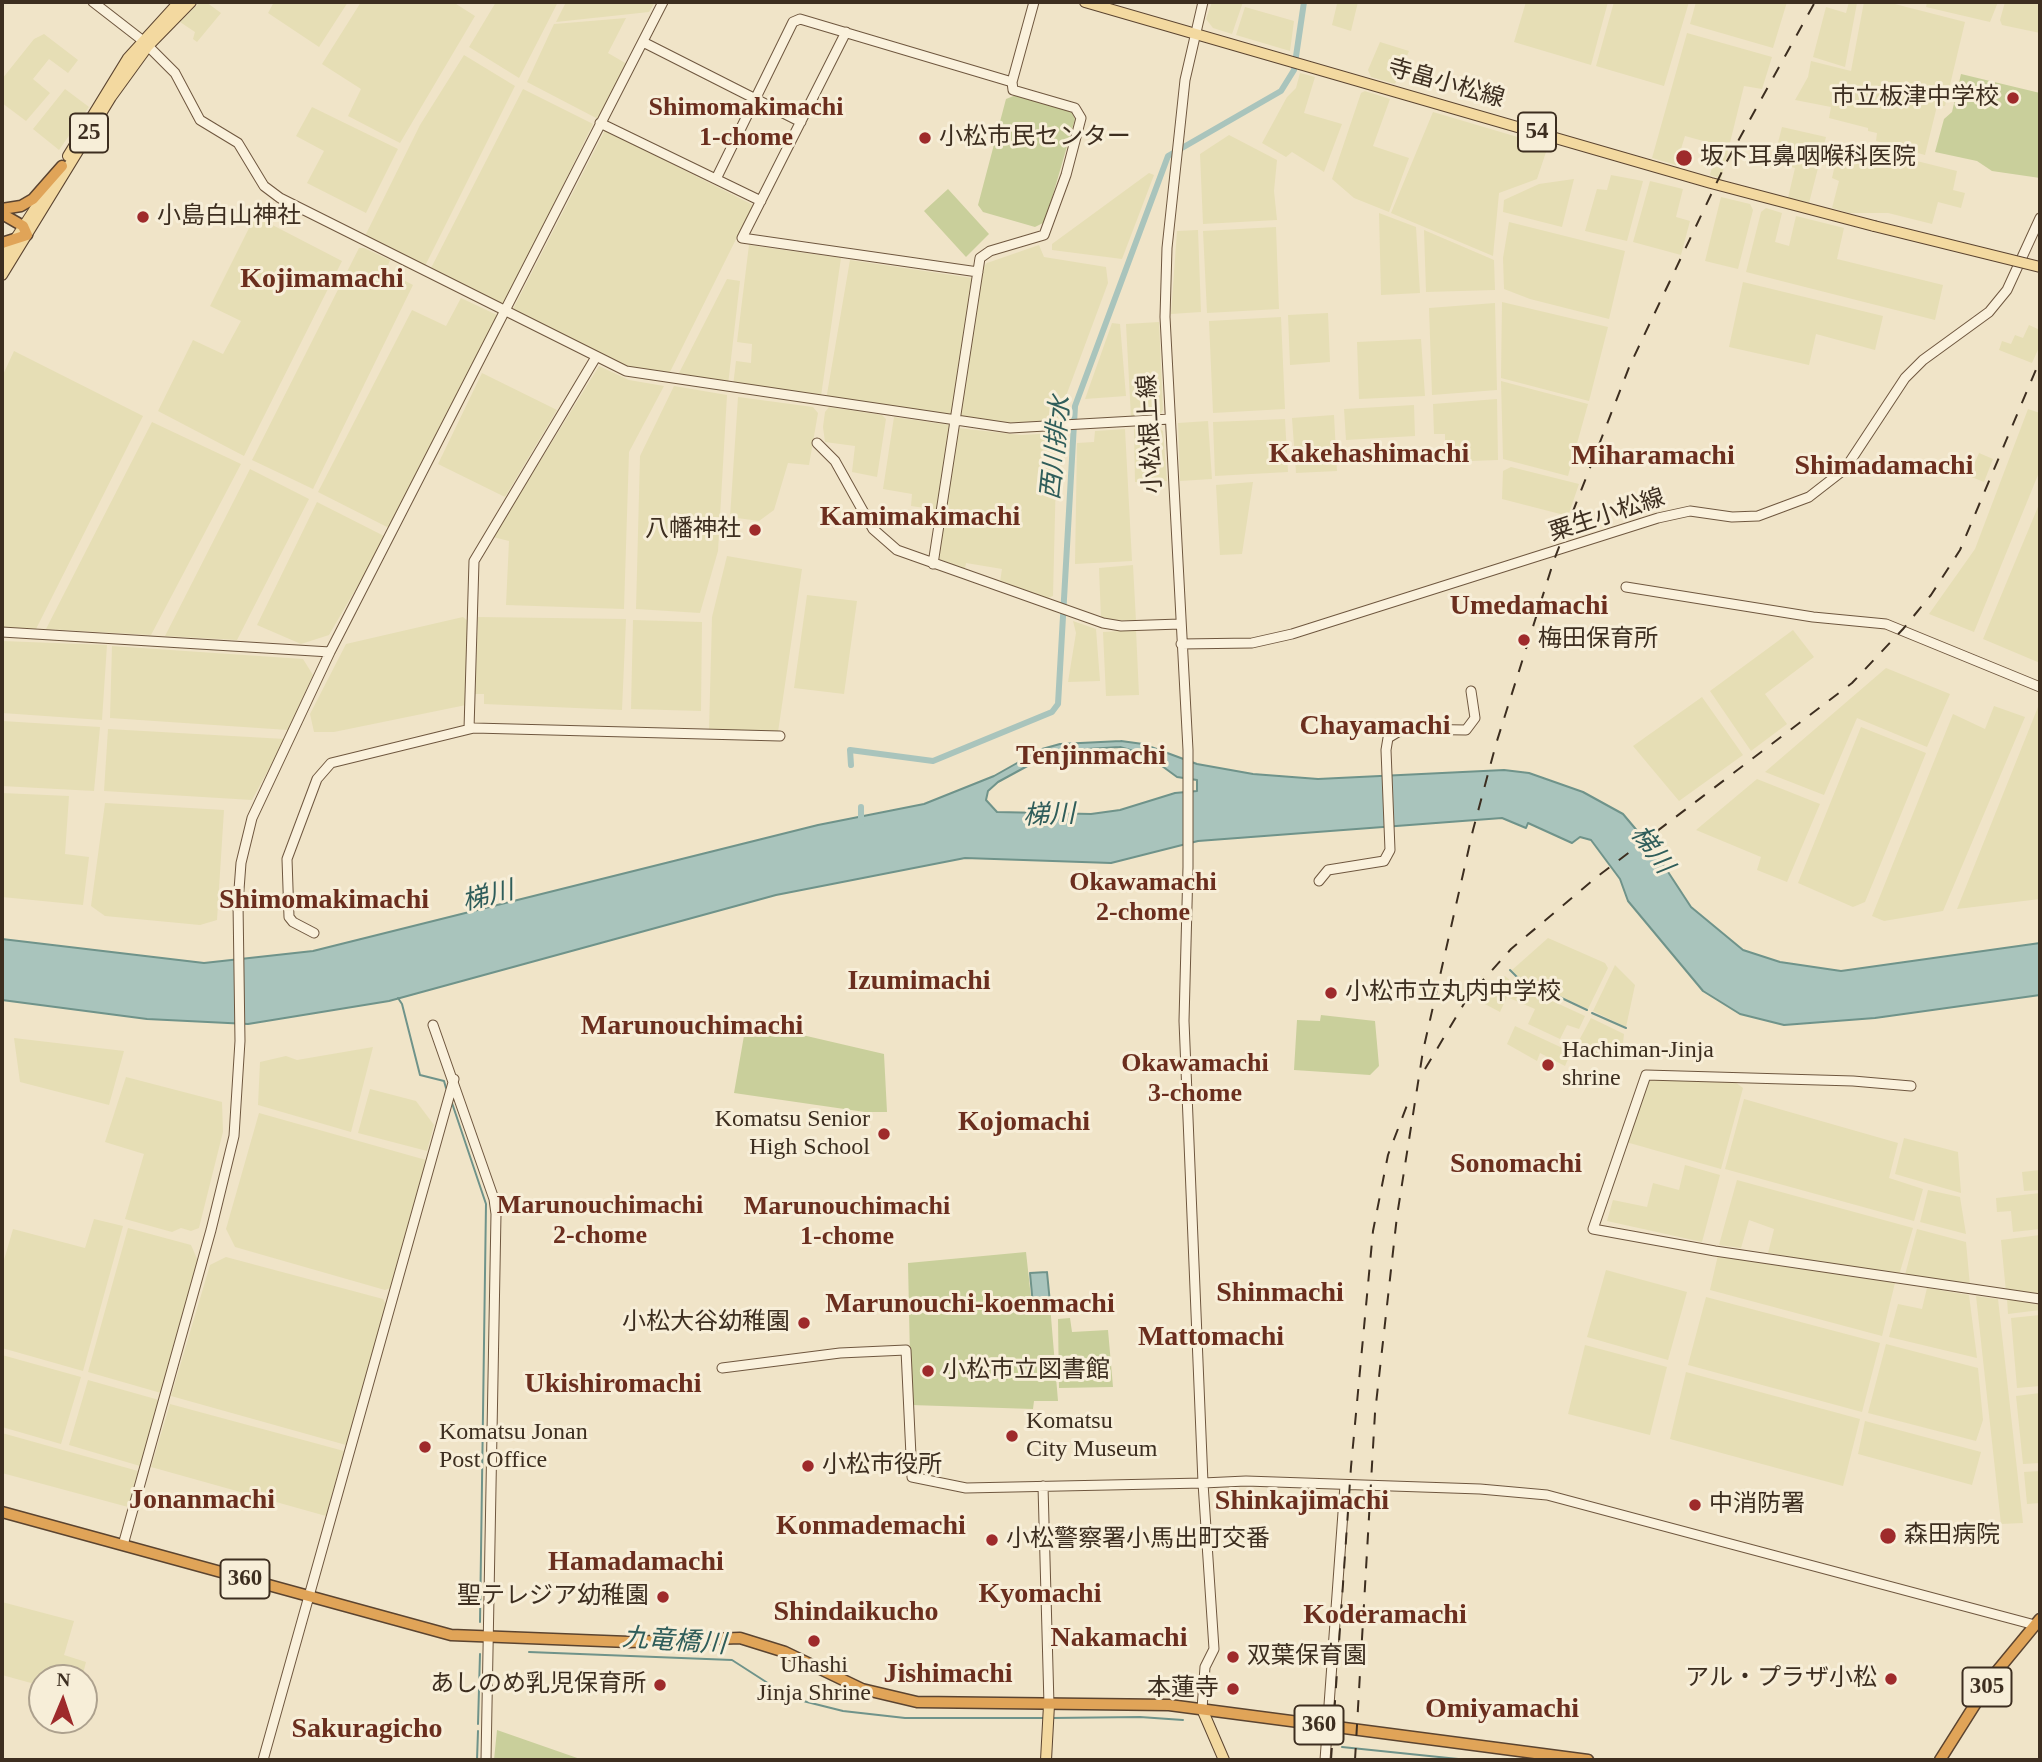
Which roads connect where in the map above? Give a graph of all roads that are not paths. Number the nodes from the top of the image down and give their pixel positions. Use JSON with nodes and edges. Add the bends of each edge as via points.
{"nodes":[{"id":1,"x":93,"y":2,"type":"edge"},
{"id":2,"x":179,"y":2,"type":"edge"},
{"id":3,"x":191,"y":2,"type":"edge"},
{"id":4,"x":663,"y":2,"type":"edge"},
{"id":5,"x":1034,"y":2,"type":"edge"},
{"id":6,"x":1085,"y":2,"type":"edge"},
{"id":7,"x":1203,"y":2,"type":"edge"},
{"id":8,"x":846,"y":32,"type":"junction"},
{"id":9,"x":1194,"y":33,"type":"junction"},
{"id":10,"x":643,"y":41,"type":"junction"},
{"id":11,"x":145,"y":43,"type":"junction"},
{"id":12,"x":1012,"y":82,"type":"junction"},
{"id":13,"x":757,"y":99,"type":"junction"},
{"id":14,"x":802,"y":122,"type":"junction"},
{"id":15,"x":600,"y":123,"type":"junction"},
{"id":16,"x":62,"y":166,"type":"junction"},
{"id":17,"x":716,"y":179,"type":"junction"},
{"id":18,"x":761,"y":201,"type":"junction"},
{"id":19,"x":2,"y":211,"type":"edge"},
{"id":20,"x":2040,"y":218,"type":"edge"},
{"id":21,"x":22,"y":232,"type":"junction"},
{"id":22,"x":2,"y":243,"type":"edge"},
{"id":23,"x":2,"y":260,"type":"edge"},
{"id":24,"x":2040,"y":267,"type":"edge"},
{"id":25,"x":978,"y":272,"type":"junction"},
{"id":26,"x":2,"y":275,"type":"edge"},
{"id":27,"x":504,"y":311,"type":"junction"},
{"id":28,"x":596,"y":357,"type":"junction"},
{"id":29,"x":1170,"y":419,"type":"junction"},
{"id":30,"x":954,"y":422,"type":"junction"},
{"id":31,"x":817,"y":443,"type":"dead end"},
{"id":32,"x":933,"y":564,"type":"junction"},
{"id":33,"x":1626,"y":587,"type":"dead end"},
{"id":34,"x":1180,"y":624,"type":"junction"},
{"id":35,"x":2,"y":632,"type":"edge"},
{"id":36,"x":1181,"y":644,"type":"junction"},
{"id":37,"x":330,"y":652,"type":"junction"},
{"id":38,"x":2040,"y":687,"type":"edge"},
{"id":39,"x":1471,"y":691,"type":"dead end"},
{"id":40,"x":469,"y":729,"type":"junction"},
{"id":41,"x":780,"y":736,"type":"dead end"},
{"id":42,"x":1319,"y":881,"type":"dead end"},
{"id":43,"x":314,"y":933,"type":"dead end"},
{"id":44,"x":433,"y":1025,"type":"dead end"},
{"id":45,"x":453,"y":1083,"type":"junction"},
{"id":46,"x":1911,"y":1086,"type":"dead end"},
{"id":47,"x":2040,"y":1299,"type":"edge"},
{"id":48,"x":722,"y":1368,"type":"dead end"},
{"id":49,"x":1203,"y":1483,"type":"junction"},
{"id":50,"x":1345,"y":1485,"type":"junction"},
{"id":51,"x":1043,"y":1486,"type":"junction"},
{"id":52,"x":2,"y":1512,"type":"edge"},
{"id":53,"x":123,"y":1545,"type":"junction"},
{"id":54,"x":308,"y":1597,"type":"junction"},
{"id":55,"x":2038,"y":1622,"type":"edge"},
{"id":56,"x":489,"y":1639,"type":"junction"},
{"id":57,"x":1202,"y":1709,"type":"junction"},
{"id":58,"x":1048,"y":1710,"type":"junction"},
{"id":59,"x":1328,"y":1727,"type":"junction"},
{"id":60,"x":263,"y":1760,"type":"edge"},
{"id":61,"x":486,"y":1760,"type":"edge"},
{"id":62,"x":1046,"y":1760,"type":"edge"},
{"id":63,"x":1224,"y":1760,"type":"edge"},
{"id":64,"x":1325,"y":1760,"type":"edge"},
{"id":65,"x":1588,"y":1760,"type":"edge"},
{"id":66,"x":1940,"y":1760,"type":"edge"}],
"edges":[{"from":1,"to":11,"type":"street"},
{"from":2,"to":11,"type":"main road","number":"25"},
{"from":3,"to":11,"type":"main road","number":"25"},
{"from":4,"to":10,"type":"street"},
{"from":5,"to":12,"type":"street"},
{"from":6,"to":9,"type":"main road","name":"寺畠小松線","number":"54"},
{"from":7,"to":9,"type":"street","name":"小松根上線"},
{"from":8,"to":12,"type":"street"},
{"from":8,"to":13,"type":"street","via":[[800,19],[793,22]]},
{"from":8,"to":14,"type":"street"},
{"from":9,"to":24,"type":"main road","name":"寺畠小松線","number":"54","bridge":true,"via":[[1723,187]]},
{"from":9,"to":29,"type":"street","name":"小松根上線","via":[[1166,294]]},
{"from":10,"to":13,"type":"street"},
{"from":10,"to":15,"type":"street"},
{"from":11,"to":16,"type":"main road","number":"25","via":[[103,97]]},
{"from":11,"to":21,"type":"main road","number":"25"},
{"from":11,"to":27,"type":"street","via":[[175,73],[200,120],[238,142],[264,186],[280,198]]},
{"from":12,"to":25,"type":"street","via":[[1013,90],[1075,108],[1081,118],[1044,235],[989,251],[980,258]]},
{"from":13,"to":14,"type":"street"},
{"from":13,"to":17,"type":"street"},
{"from":14,"to":18,"type":"street"},
{"from":15,"to":17,"type":"street"},
{"from":15,"to":27,"type":"street"},
{"from":16,"to":19,"type":"highway","via":[[33,199]]},
{"from":16,"to":21,"type":"main road","number":"25"},
{"from":17,"to":18,"type":"street"},
{"from":18,"to":25,"type":"street","via":[[742,238]]},
{"from":19,"to":21,"type":"highway"},
{"from":20,"to":36,"type":"street","name":"粟生小松線","via":[[2018,271],[1995,305],[1905,378],[1845,469],[1809,497],[1758,516],[1690,511],[1658,518],[1292,634],[1252,643]]},
{"from":21,"to":22,"type":"highway"},
{"from":21,"to":23,"type":"main road","number":"25"},
{"from":21,"to":26,"type":"main road","number":"25"},
{"from":25,"to":30,"type":"street"},
{"from":27,"to":28,"type":"street"},
{"from":27,"to":37,"type":"street"},
{"from":28,"to":30,"type":"street","via":[[626,371],[664,379]]},
{"from":28,"to":40,"type":"street","via":[[474,561]]},
{"from":29,"to":30,"type":"street","via":[[1010,428]]},
{"from":29,"to":34,"type":"street","name":"小松根上線"},
{"from":30,"to":32,"type":"street"},
{"from":31,"to":32,"type":"street","via":[[835,461],[873,529],[897,550]]},
{"from":32,"to":34,"type":"street","via":[[1121,626]]},
{"from":33,"to":38,"type":"street","via":[[1886,624]]},
{"from":34,"to":36,"type":"street","name":"小松根上線"},
{"from":35,"to":37,"type":"street"},
{"from":36,"to":49,"type":"street","name":"小松根上線","via":[[1188,750],[1184,1021]]},
{"from":37,"to":53,"type":"street","via":[[252,818],[241,863],[238,1103],[211,1230]]},
{"from":39,"to":42,"type":"street","via":[[1475,718],[1466,730],[1403,729],[1388,738],[1390,847],[1384,861],[1328,870]]},
{"from":40,"to":41,"type":"street"},
{"from":40,"to":43,"type":"street","via":[[339,760],[323,769],[287,859],[289,917]]},
{"from":44,"to":45,"type":"street"},
{"from":45,"to":54,"type":"street"},
{"from":45,"to":56,"type":"street","via":[[496,1214]]},
{"from":46,"to":47,"type":"street","via":[[1646,1075],[1592,1229]]},
{"from":48,"to":51,"type":"street","via":[[906,1350],[912,1477],[966,1488]]},
{"from":49,"to":50,"type":"street"},
{"from":49,"to":51,"type":"street"},
{"from":49,"to":57,"type":"street","name":"小松根上線","via":[[1214,1648],[1205,1667]]},
{"from":50,"to":55,"type":"street","via":[[1547,1495]]},
{"from":50,"to":59,"type":"street"},
{"from":51,"to":58,"type":"street"},
{"from":52,"to":53,"type":"highway","number":"360"},
{"from":53,"to":54,"type":"highway","number":"360"},
{"from":54,"to":56,"type":"highway","number":"360","via":[[435,1632]]},
{"from":54,"to":60,"type":"street"},
{"from":55,"to":66,"type":"highway","number":"305","via":[[1993,1676]]},
{"from":56,"to":58,"type":"highway","number":"360","via":[[629,1642],[740,1638],[764,1643],[886,1696]]},
{"from":56,"to":61,"type":"street"},
{"from":57,"to":58,"type":"highway","number":"360","via":[[1124,1704]]},
{"from":57,"to":59,"type":"highway","number":"360"},
{"from":57,"to":63,"type":"main road"},
{"from":58,"to":62,"type":"main road"},
{"from":59,"to":64,"type":"street"},
{"from":59,"to":65,"type":"highway","number":"360"}]}
